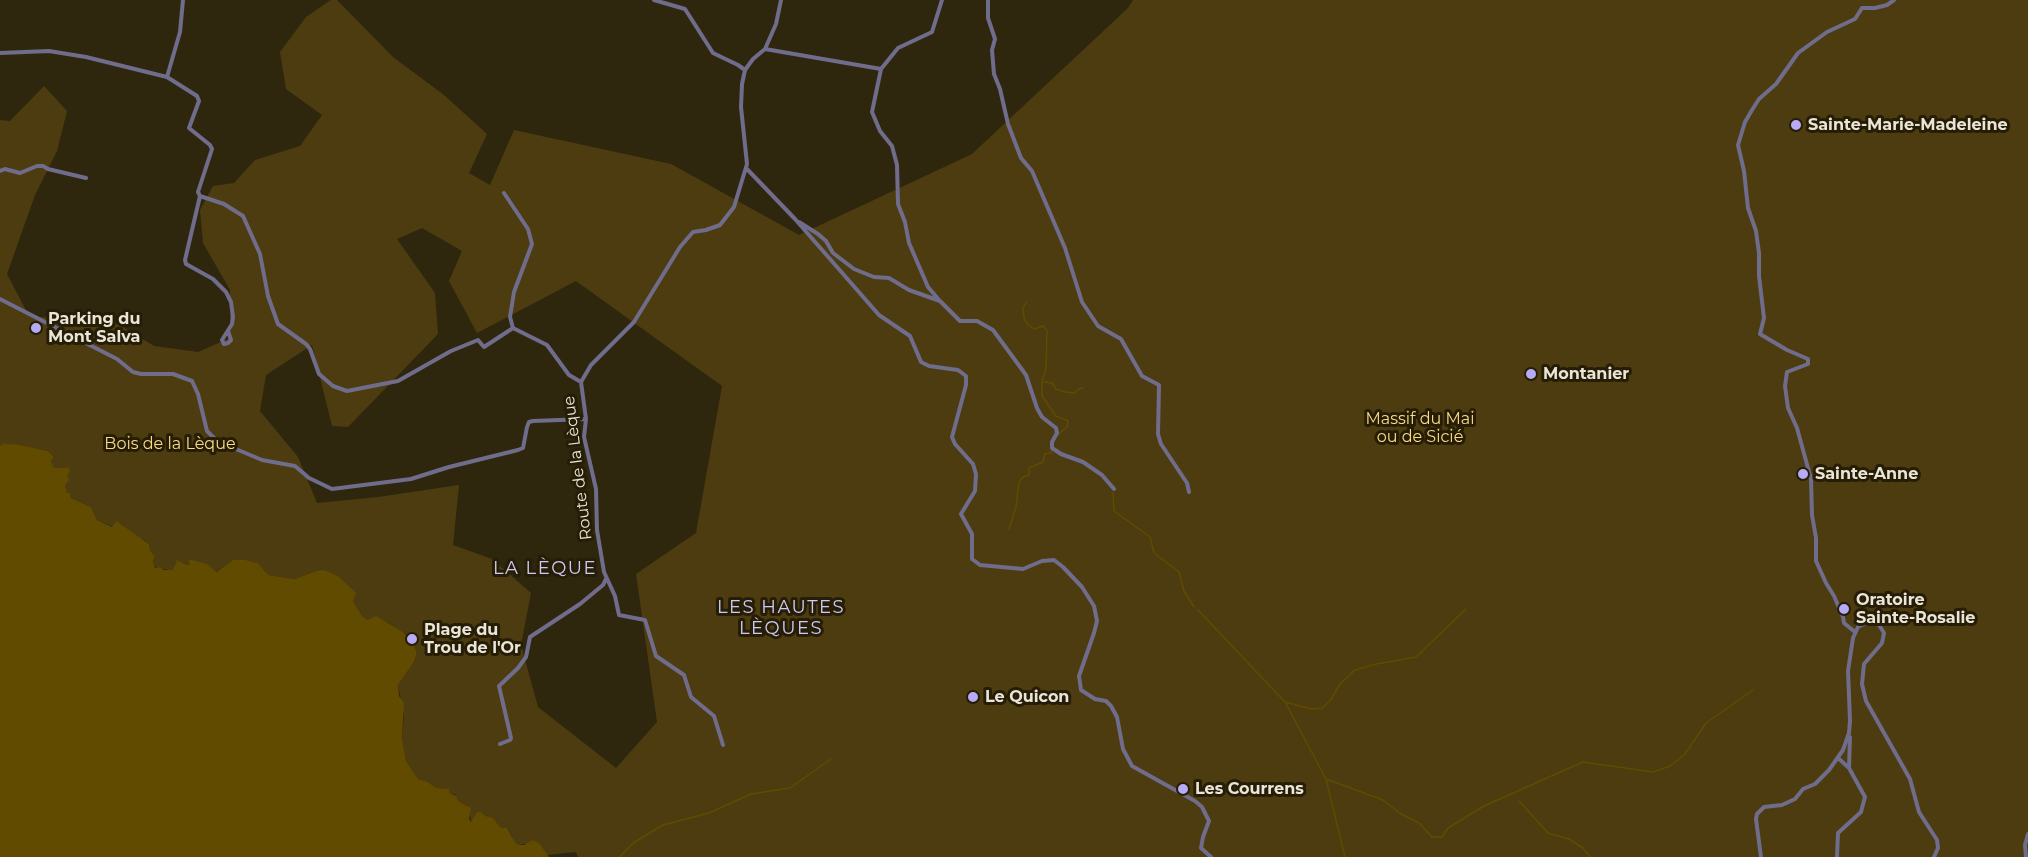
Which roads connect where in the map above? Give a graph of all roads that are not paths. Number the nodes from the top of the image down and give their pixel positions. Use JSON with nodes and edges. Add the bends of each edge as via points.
{"nodes":[{"id":1,"x":183,"y":0,"type":"edge"},
{"id":2,"x":654,"y":0,"type":"edge"},
{"id":3,"x":781,"y":0,"type":"edge"},
{"id":4,"x":942,"y":0,"type":"edge"},
{"id":5,"x":988,"y":0,"type":"edge"},
{"id":6,"x":1894,"y":0,"type":"edge"},
{"id":7,"x":765,"y":49,"type":"junction"},
{"id":8,"x":0,"y":53,"type":"edge"},
{"id":9,"x":881,"y":69,"type":"junction"},
{"id":10,"x":745,"y":70,"type":"junction"},
{"id":11,"x":167,"y":77,"type":"junction"},
{"id":12,"x":746,"y":168,"type":"junction"},
{"id":13,"x":0,"y":171,"type":"edge"},
{"id":14,"x":86,"y":178,"type":"dead end"},
{"id":15,"x":504,"y":193,"type":"dead end"},
{"id":16,"x":200,"y":196,"type":"junction"},
{"id":17,"x":795,"y":219,"type":"junction"},
{"id":18,"x":0,"y":299,"type":"edge"},
{"id":19,"x":940,"y":301,"type":"junction"},
{"id":20,"x":513,"y":328,"type":"junction"},
{"id":21,"x":228,"y":331,"type":"dead end"},
{"id":22,"x":581,"y":382,"type":"junction"},
{"id":23,"x":586,"y":419,"type":"junction"},
{"id":24,"x":1114,"y":489,"type":"dead end"},
{"id":25,"x":1189,"y":492,"type":"dead end"},
{"id":26,"x":607,"y":578,"type":"junction"},
{"id":27,"x":1855,"y":632,"type":"junction"},
{"id":28,"x":1849,"y":733,"type":"junction"},
{"id":29,"x":500,"y":744,"type":"dead end"},
{"id":30,"x":723,"y":745,"type":"dead end"},
{"id":31,"x":1838,"y":758,"type":"junction"},
{"id":32,"x":1849,"y":768,"type":"junction"},
{"id":33,"x":2028,"y":834,"type":"edge"},
{"id":34,"x":1210,"y":857,"type":"edge"},
{"id":35,"x":1761,"y":857,"type":"edge"},
{"id":36,"x":1837,"y":857,"type":"edge"},
{"id":37,"x":1934,"y":857,"type":"edge"},
{"id":38,"x":2025,"y":857,"type":"edge"}],
"edges":[{"from":1,"to":11,"type":"street","via":[[180,32]]},
{"from":2,"to":10,"type":"street","via":[[685,9],[713,53]]},
{"from":3,"to":7,"type":"street"},
{"from":4,"to":9,"type":"street","via":[[932,32],[898,48]]},
{"from":5,"to":25,"type":"street","via":[[988,18],[995,39],[994,74],[1021,158],[1032,171],[1065,248],[1082,302],[1098,326],[1120,339],[1142,376],[1159,386],[1158,434]]},
{"from":6,"to":27,"type":"street","via":[[1887,5],[1862,8],[1855,19],[1827,32],[1798,53],[1776,84],[1759,99],[1744,122],[1738,145],[1759,253],[1764,318],[1760,334],[1808,359],[1808,364],[1787,372],[1788,408],[1811,480],[1816,561],[1844,623]]},
{"from":7,"to":9,"type":"street"},
{"from":7,"to":10,"type":"street"},
{"from":8,"to":11,"type":"street","via":[[50,51]]},
{"from":9,"to":19,"type":"street","via":[[872,112],[892,146],[897,165],[896,193],[909,243],[928,287]]},
{"from":10,"to":12,"type":"street","name":"Route de la Lèque","via":[[741,107]]},
{"from":11,"to":16,"type":"street","via":[[199,101],[189,128],[212,149]]},
{"from":12,"to":17,"type":"street"},
{"from":12,"to":22,"type":"street","name":"Route de la Lèque","via":[[728,217],[720,225],[693,232],[680,246],[634,322],[591,364]]},
{"from":13,"to":14,"type":"street","via":[[20,173],[43,166]]},
{"from":15,"to":20,"type":"street","via":[[528,229],[532,244],[514,292],[510,317]]},
{"from":16,"to":20,"type":"street","via":[[243,216],[260,254],[268,296],[279,324],[306,344],[319,374],[333,386],[347,391],[398,381],[478,340],[484,347]]},
{"from":16,"to":21,"type":"street","via":[[185,260],[226,292],[233,309]]},
{"from":17,"to":19,"type":"street","via":[[818,234],[833,253],[854,269],[888,278]]},
{"from":17,"to":34,"type":"street","via":[[879,315],[910,336],[921,362],[966,375],[952,437],[976,474],[975,491],[961,514],[972,534],[972,559],[980,565],[1023,569],[1054,560],[1082,587],[1094,606],[1097,621],[1079,676],[1081,690],[1111,706],[1132,766],[1202,807],[1209,821],[1201,848]]},
{"from":18,"to":23,"type":"street","via":[[117,359],[133,372],[173,374],[192,381],[203,422],[217,441],[262,460],[295,466],[332,489],[411,479],[518,450],[523,448],[529,422]]},
{"from":19,"to":24,"type":"street","via":[[960,321],[977,321],[999,335],[1026,375],[1042,417],[1056,428],[1052,448],[1083,462]]},
{"from":20,"to":22,"type":"street","via":[[547,345],[569,375]]},
{"from":22,"to":23,"type":"street","name":"Route de la Lèque"},
{"from":23,"to":26,"type":"street","name":"Route de la Lèque","via":[[584,437],[596,489],[597,530]]},
{"from":26,"to":29,"type":"street","via":[[580,604],[530,637],[526,657],[499,686],[511,738]]},
{"from":26,"to":30,"type":"street","name":"Route de la Lèque","via":[[619,615],[645,620],[656,656],[684,675],[691,698],[714,716]]},
{"from":27,"to":28,"type":"street","via":[[1848,671]]},
{"from":27,"to":37,"type":"street","via":[[1870,621],[1883,628],[1882,643],[1864,664],[1862,684],[1871,712],[1911,779],[1919,812],[1937,840]]},
{"from":28,"to":31,"type":"street"},
{"from":28,"to":32,"type":"street"},
{"from":31,"to":32,"type":"street"},
{"from":31,"to":35,"type":"street","via":[[1795,799],[1760,810],[1756,819]]},
{"from":32,"to":36,"type":"street","via":[[1865,803],[1861,812],[1838,833]]},
{"from":33,"to":38,"type":"street"}]}
